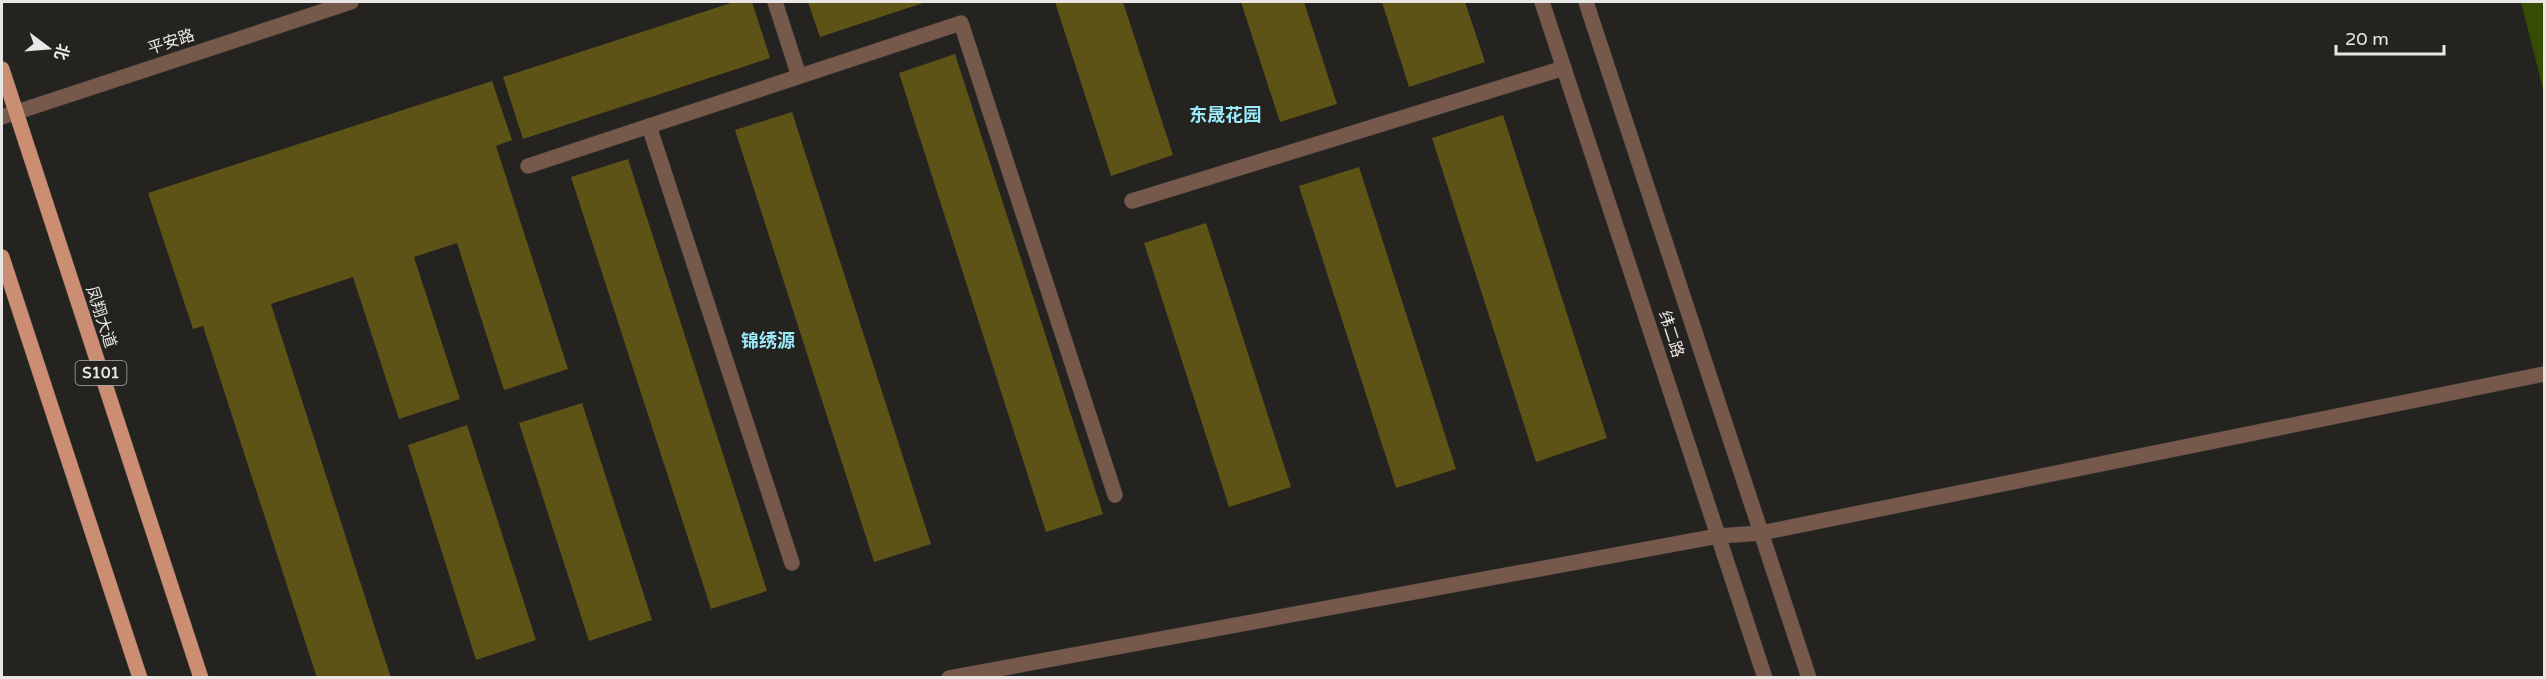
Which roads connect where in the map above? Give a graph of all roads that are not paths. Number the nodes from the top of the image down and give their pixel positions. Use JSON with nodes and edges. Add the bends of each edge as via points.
{"nodes":[{"id":1,"x":351,"y":2,"type":"edge"},
{"id":2,"x":775,"y":2,"type":"edge"},
{"id":3,"x":1542,"y":2,"type":"edge"},
{"id":4,"x":1586,"y":2,"type":"edge"},
{"id":5,"x":1564,"y":68,"type":"junction"},
{"id":6,"x":2,"y":69,"type":"edge"},
{"id":7,"x":799,"y":76,"type":"junction"},
{"id":8,"x":9,"y":115,"type":"edge"},
{"id":9,"x":649,"y":126,"type":"junction"},
{"id":10,"x":528,"y":166,"type":"dead end"},
{"id":11,"x":1132,"y":201,"type":"dead end"},
{"id":12,"x":2,"y":257,"type":"edge"},
{"id":13,"x":2544,"y":374,"type":"edge"},
{"id":14,"x":1115,"y":495,"type":"dead end"},
{"id":15,"x":1761,"y":532,"type":"junction"},
{"id":16,"x":1719,"y":536,"type":"junction"},
{"id":17,"x":792,"y":563,"type":"dead end"},
{"id":18,"x":140,"y":678,"type":"edge"},
{"id":19,"x":201,"y":678,"type":"edge"},
{"id":20,"x":950,"y":678,"type":"edge"},
{"id":21,"x":1765,"y":678,"type":"edge"},
{"id":22,"x":1809,"y":678,"type":"edge"}],
"edges":[{"from":1,"to":8,"type":"street","name":"平安路"},
{"from":2,"to":7,"type":"street"},
{"from":3,"to":5,"type":"street","name":"纬二路"},
{"from":4,"to":15,"type":"street","name":"纬二路"},
{"from":5,"to":11,"type":"street"},
{"from":5,"to":16,"type":"street","name":"纬二路"},
{"from":6,"to":8,"type":"main road","name":"凤翔大道","number":"S101"},
{"from":7,"to":9,"type":"street"},
{"from":7,"to":14,"type":"street","via":[[961,22]]},
{"from":8,"to":19,"type":"main road","name":"凤翔大道","number":"S101"},
{"from":9,"to":10,"type":"street"},
{"from":9,"to":17,"type":"street"},
{"from":12,"to":18,"type":"main road"},
{"from":13,"to":15,"type":"street"},
{"from":15,"to":16,"type":"street"},
{"from":15,"to":22,"type":"street","name":"纬二路"},
{"from":16,"to":20,"type":"street"},
{"from":16,"to":21,"type":"street","name":"纬二路"}]}
